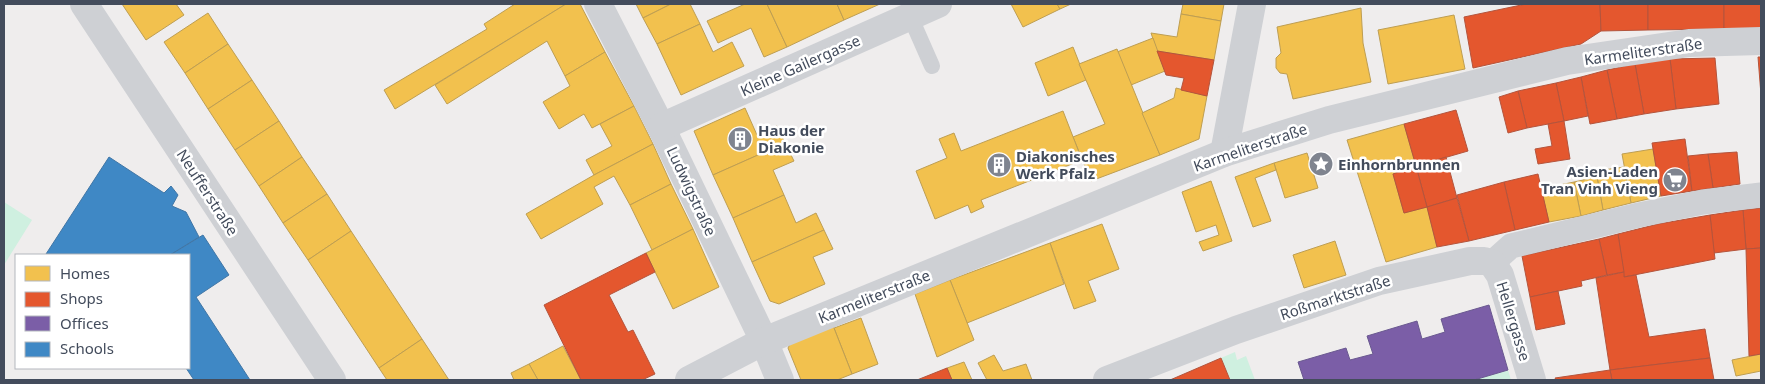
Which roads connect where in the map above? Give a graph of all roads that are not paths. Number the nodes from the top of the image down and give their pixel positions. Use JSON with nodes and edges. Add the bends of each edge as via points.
{"nodes":[{"id":1,"x":598,"y":4,"type":"edge"},
{"id":2,"x":938,"y":4,"type":"edge"},
{"id":3,"x":1252,"y":4,"type":"edge"},
{"id":4,"x":87,"y":8,"type":"edge"},
{"id":5,"x":910,"y":16,"type":"junction"},
{"id":6,"x":1761,"y":41,"type":"edge"},
{"id":7,"x":932,"y":66,"type":"dead end"},
{"id":8,"x":661,"y":127,"type":"junction"},
{"id":9,"x":1224,"y":153,"type":"junction"},
{"id":10,"x":1761,"y":194,"type":"edge"},
{"id":11,"x":1492,"y":263,"type":"junction"},
{"id":12,"x":764,"y":341,"type":"junction"},
{"id":13,"x":332,"y":380,"type":"edge"},
{"id":14,"x":689,"y":380,"type":"edge"},
{"id":15,"x":780,"y":380,"type":"edge"},
{"id":16,"x":1107,"y":380,"type":"edge"},
{"id":17,"x":1532,"y":380,"type":"edge"}],
"edges":[{"from":1,"to":8,"type":"street","name":"Ludwigstraße"},
{"from":2,"to":5,"type":"street","name":"Kleine Gailergasse"},
{"from":3,"to":9,"type":"street"},
{"from":4,"to":13,"type":"street","name":"Neufferstraße"},
{"from":5,"to":7,"type":"lane"},
{"from":5,"to":8,"type":"street","name":"Kleine Gailergasse"},
{"from":6,"to":9,"type":"street","name":"Karmeliterstraße","via":[[1689,42],[1568,61],[1329,120]]},
{"from":8,"to":12,"type":"street","name":"Ludwigstraße"},
{"from":9,"to":12,"type":"street","name":"Karmeliterstraße"},
{"from":10,"to":11,"type":"street","via":[[1648,213],[1567,239],[1511,246]]},
{"from":11,"to":16,"type":"street","name":"Roßmarktstraße","via":[[1470,261],[1379,282],[1245,327]]},
{"from":11,"to":17,"type":"street","name":"Hellergasse","via":[[1506,291]]},
{"from":12,"to":14,"type":"street","name":"Karmeliterstraße"},
{"from":12,"to":15,"type":"street","name":"Ludwigstraße"}]}
